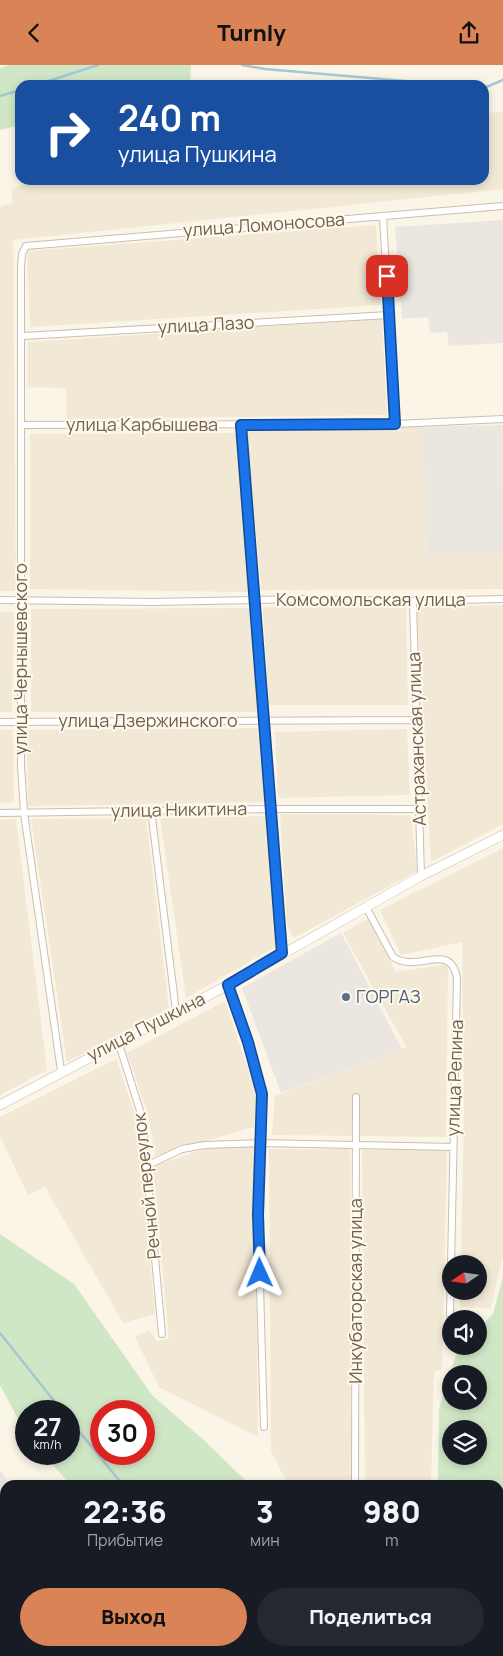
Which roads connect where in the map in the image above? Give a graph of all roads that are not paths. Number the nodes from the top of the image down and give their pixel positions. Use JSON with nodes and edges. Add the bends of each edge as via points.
{"nodes":[{"id":1,"x":503,"y":206,"type":"edge"},
{"id":2,"x":384,"y":217,"type":"junction"},
{"id":3,"x":26,"y":246,"type":"joint"},
{"id":4,"x":389,"y":315,"type":"junction"},
{"id":5,"x":23,"y":336,"type":"junction"},
{"id":6,"x":503,"y":419,"type":"edge"},
{"id":7,"x":395,"y":424,"type":"junction"},
{"id":8,"x":21,"y":425,"type":"junction"},
{"id":9,"x":241,"y":425,"type":"junction"},
{"id":10,"x":503,"y":599,"type":"edge"},
{"id":11,"x":0,"y":600,"type":"edge"},
{"id":12,"x":21,"y":600,"type":"junction"},
{"id":13,"x":255,"y":600,"type":"junction"},
{"id":14,"x":413,"y":601,"type":"junction"},
{"id":15,"x":416,"y":720,"type":"junction"},
{"id":16,"x":264,"y":721,"type":"junction"},
{"id":17,"x":0,"y":722,"type":"edge"},
{"id":18,"x":22,"y":722,"type":"junction"},
{"id":19,"x":272,"y":809,"type":"junction"},
{"id":20,"x":418,"y":809,"type":"junction"},
{"id":21,"x":150,"y":810,"type":"junction"},
{"id":22,"x":0,"y":813,"type":"edge"},
{"id":23,"x":24,"y":813,"type":"junction"},
{"id":24,"x":503,"y":835,"type":"edge"},
{"id":25,"x":421,"y":877,"type":"junction"},
{"id":26,"x":366,"y":907,"type":"junction"},
{"id":27,"x":282,"y":953,"type":"junction"},
{"id":28,"x":228,"y":985,"type":"junction"},
{"id":29,"x":176,"y":1011,"type":"junction"},
{"id":30,"x":118,"y":1041,"type":"junction"},
{"id":31,"x":61,"y":1071,"type":"junction"},
{"id":32,"x":356,"y":1097,"type":"dead end"},
{"id":33,"x":0,"y":1105,"type":"edge"},
{"id":34,"x":260,"y":1143,"type":"junction"},
{"id":35,"x":356,"y":1145,"type":"junction"},
{"id":36,"x":453,"y":1147,"type":"junction"},
{"id":37,"x":148,"y":1165,"type":"junction"},
{"id":38,"x":450,"y":1310,"type":"edge"},
{"id":39,"x":162,"y":1334,"type":"dead end"},
{"id":40,"x":264,"y":1427,"type":"dead end"},
{"id":41,"x":355,"y":1480,"type":"edge"}],
"edges":[{"from":1,"to":2,"type":"street","name":"улица Ломоносова"},
{"from":2,"to":3,"type":"street","name":"улица Ломоносова","via":[[177,231]]},
{"from":2,"to":4,"type":"street"},
{"from":3,"to":5,"type":"street","name":"улица Чернышевского","via":[[22,253]]},
{"from":4,"to":5,"type":"street","name":"улица Лазо"},
{"from":4,"to":7,"type":"street"},
{"from":5,"to":8,"type":"street","name":"улица Чернышевского"},
{"from":6,"to":7,"type":"street","name":"улица Карбышева"},
{"from":7,"to":9,"type":"street","name":"улица Карбышева"},
{"from":8,"to":9,"type":"street","name":"улица Карбышева"},
{"from":8,"to":12,"type":"street","name":"улица Чернышевского"},
{"from":9,"to":13,"type":"street"},
{"from":10,"to":14,"type":"street","name":"Комсомольская улица"},
{"from":11,"to":12,"type":"street","name":"Комсомольская улица"},
{"from":12,"to":13,"type":"street","name":"Комсомольская улица"},
{"from":12,"to":18,"type":"street","name":"улица Чернышевского"},
{"from":13,"to":14,"type":"street","name":"Комсомольская улица"},
{"from":13,"to":16,"type":"street"},
{"from":14,"to":15,"type":"street","name":"Астраханская улица"},
{"from":15,"to":16,"type":"street","name":"улица Дзержинского"},
{"from":15,"to":20,"type":"street","name":"Астраханская улица"},
{"from":16,"to":18,"type":"street","name":"улица Дзержинского"},
{"from":16,"to":19,"type":"street"},
{"from":17,"to":18,"type":"street","name":"улица Дзержинского"},
{"from":18,"to":23,"type":"street","name":"улица Чернышевского"},
{"from":19,"to":20,"type":"street","name":"улица Никитина"},
{"from":19,"to":21,"type":"street","name":"улица Никитина"},
{"from":19,"to":27,"type":"street"},
{"from":20,"to":25,"type":"street","name":"Астраханская улица"},
{"from":21,"to":23,"type":"street","name":"улица Никитина"},
{"from":21,"to":29,"type":"street"},
{"from":22,"to":23,"type":"street","name":"улица Никитина"},
{"from":23,"to":31,"type":"street","name":"улица Чернышевского"},
{"from":24,"to":25,"type":"main road","name":"улица Пушкина"},
{"from":25,"to":26,"type":"main road","name":"улица Пушкина"},
{"from":26,"to":27,"type":"main road","name":"улица Пушкина"},
{"from":26,"to":36,"type":"street","name":"улица Репина","via":[[393,957],[400,962],[421,963],[441,958],[450,960],[455,967],[458,978]]},
{"from":27,"to":28,"type":"main road","name":"улица Пушкина"},
{"from":28,"to":29,"type":"main road","name":"улица Пушкина"},
{"from":28,"to":34,"type":"street","via":[[262,1094]]},
{"from":29,"to":30,"type":"main road","name":"улица Пушкина"},
{"from":30,"to":31,"type":"main road","name":"улица Пушкина"},
{"from":30,"to":37,"type":"street","name":"Речной переулок","via":[[142,1117]]},
{"from":31,"to":33,"type":"main road","name":"улица Пушкина"},
{"from":32,"to":35,"type":"street","name":"Инкубаторская улица"},
{"from":34,"to":35,"type":"street"},
{"from":34,"to":37,"type":"street","via":[[182,1149]]},
{"from":34,"to":40,"type":"street","via":[[258,1215]]},
{"from":35,"to":36,"type":"street"},
{"from":35,"to":41,"type":"street","name":"Инкубаторская улица"},
{"from":36,"to":38,"type":"street","name":"улица Репина"},
{"from":37,"to":39,"type":"street","name":"Речной переулок"}]}
